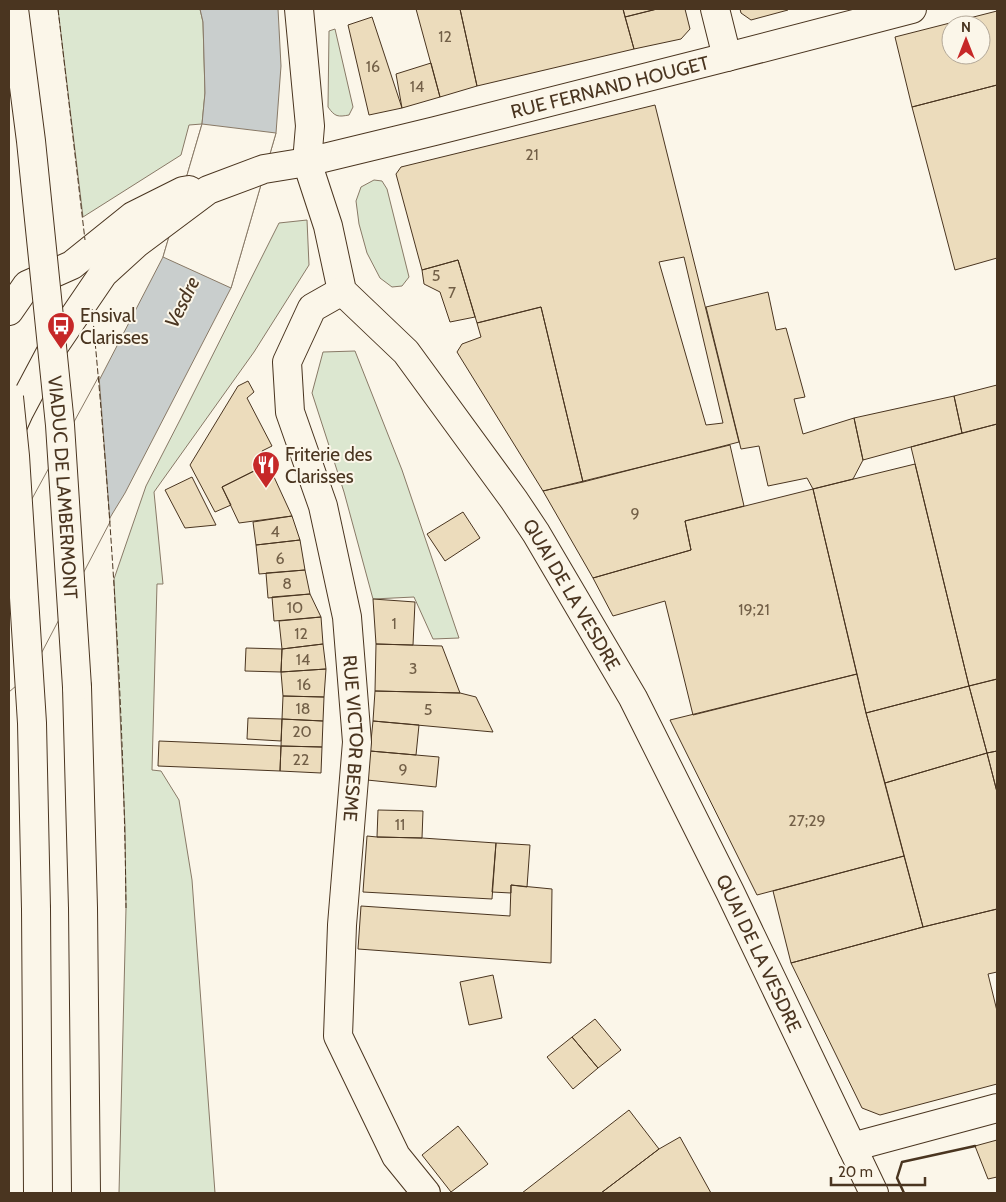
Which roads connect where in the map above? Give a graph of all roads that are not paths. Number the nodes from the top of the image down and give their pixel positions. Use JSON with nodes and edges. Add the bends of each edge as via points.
{"nodes":[{"id":1,"x":14,"y":9,"type":"edge"},
{"id":2,"x":299,"y":9,"type":"edge"},
{"id":3,"x":715,"y":9,"type":"edge"},
{"id":4,"x":912,"y":9,"type":"edge"},
{"id":5,"x":727,"y":57,"type":"junction"},
{"id":6,"x":307,"y":162,"type":"junction"},
{"id":7,"x":189,"y":198,"type":"junction"},
{"id":8,"x":342,"y":291,"type":"junction"},
{"id":9,"x":9,"y":310,"type":"edge"},
{"id":10,"x":9,"y":396,"type":"edge"},
{"id":11,"x":9,"y":434,"type":"edge"},
{"id":12,"x":997,"y":1108,"type":"edge"},
{"id":13,"x":852,"y":1147,"type":"junction"},
{"id":14,"x":38,"y":1193,"type":"edge"},
{"id":15,"x":86,"y":1193,"type":"edge"},
{"id":16,"x":426,"y":1193,"type":"edge"},
{"id":17,"x":874,"y":1193,"type":"edge"}],
"edges":[{"from":1,"to":15,"type":"main road","name":"VIADUC DE LAMBERMONT","bridge":true,"via":[[60,425],[77,687]]},
{"from":2,"to":6,"type":"main road","via":[[310,126]]},
{"from":3,"to":5,"type":"main road"},
{"from":4,"to":5,"type":"main road","name":"RUE FERNAND HOUGET"},
{"from":5,"to":6,"type":"main road","name":"RUE FERNAND HOUGET"},
{"from":6,"to":7,"type":"main road","name":"RUE FERNAND HOUGET","via":[[264,169]]},
{"from":6,"to":8,"type":"main road","via":[[328,226]]},
{"from":7,"to":9,"type":"main road","via":[[133,216],[72,265],[27,285]]},
{"from":7,"to":11,"type":"main road","via":[[103,274],[54,346]]},
{"from":8,"to":13,"type":"main road","name":"QUAI DE LA VESDRE","via":[[406,352],[541,541],[633,698]]},
{"from":8,"to":16,"type":"main road","name":"RUE VICTOR BESME","via":[[312,308],[287,362],[290,412],[323,506],[348,617],[357,742],[342,925],[338,1036],[396,1156]]},
{"from":10,"to":14,"type":"main road","bridge":true,"via":[[32,722]]},
{"from":12,"to":13,"type":"main road"},
{"from":13,"to":17,"type":"main road","name":"QUAI DE LA VESDRE"}]}
